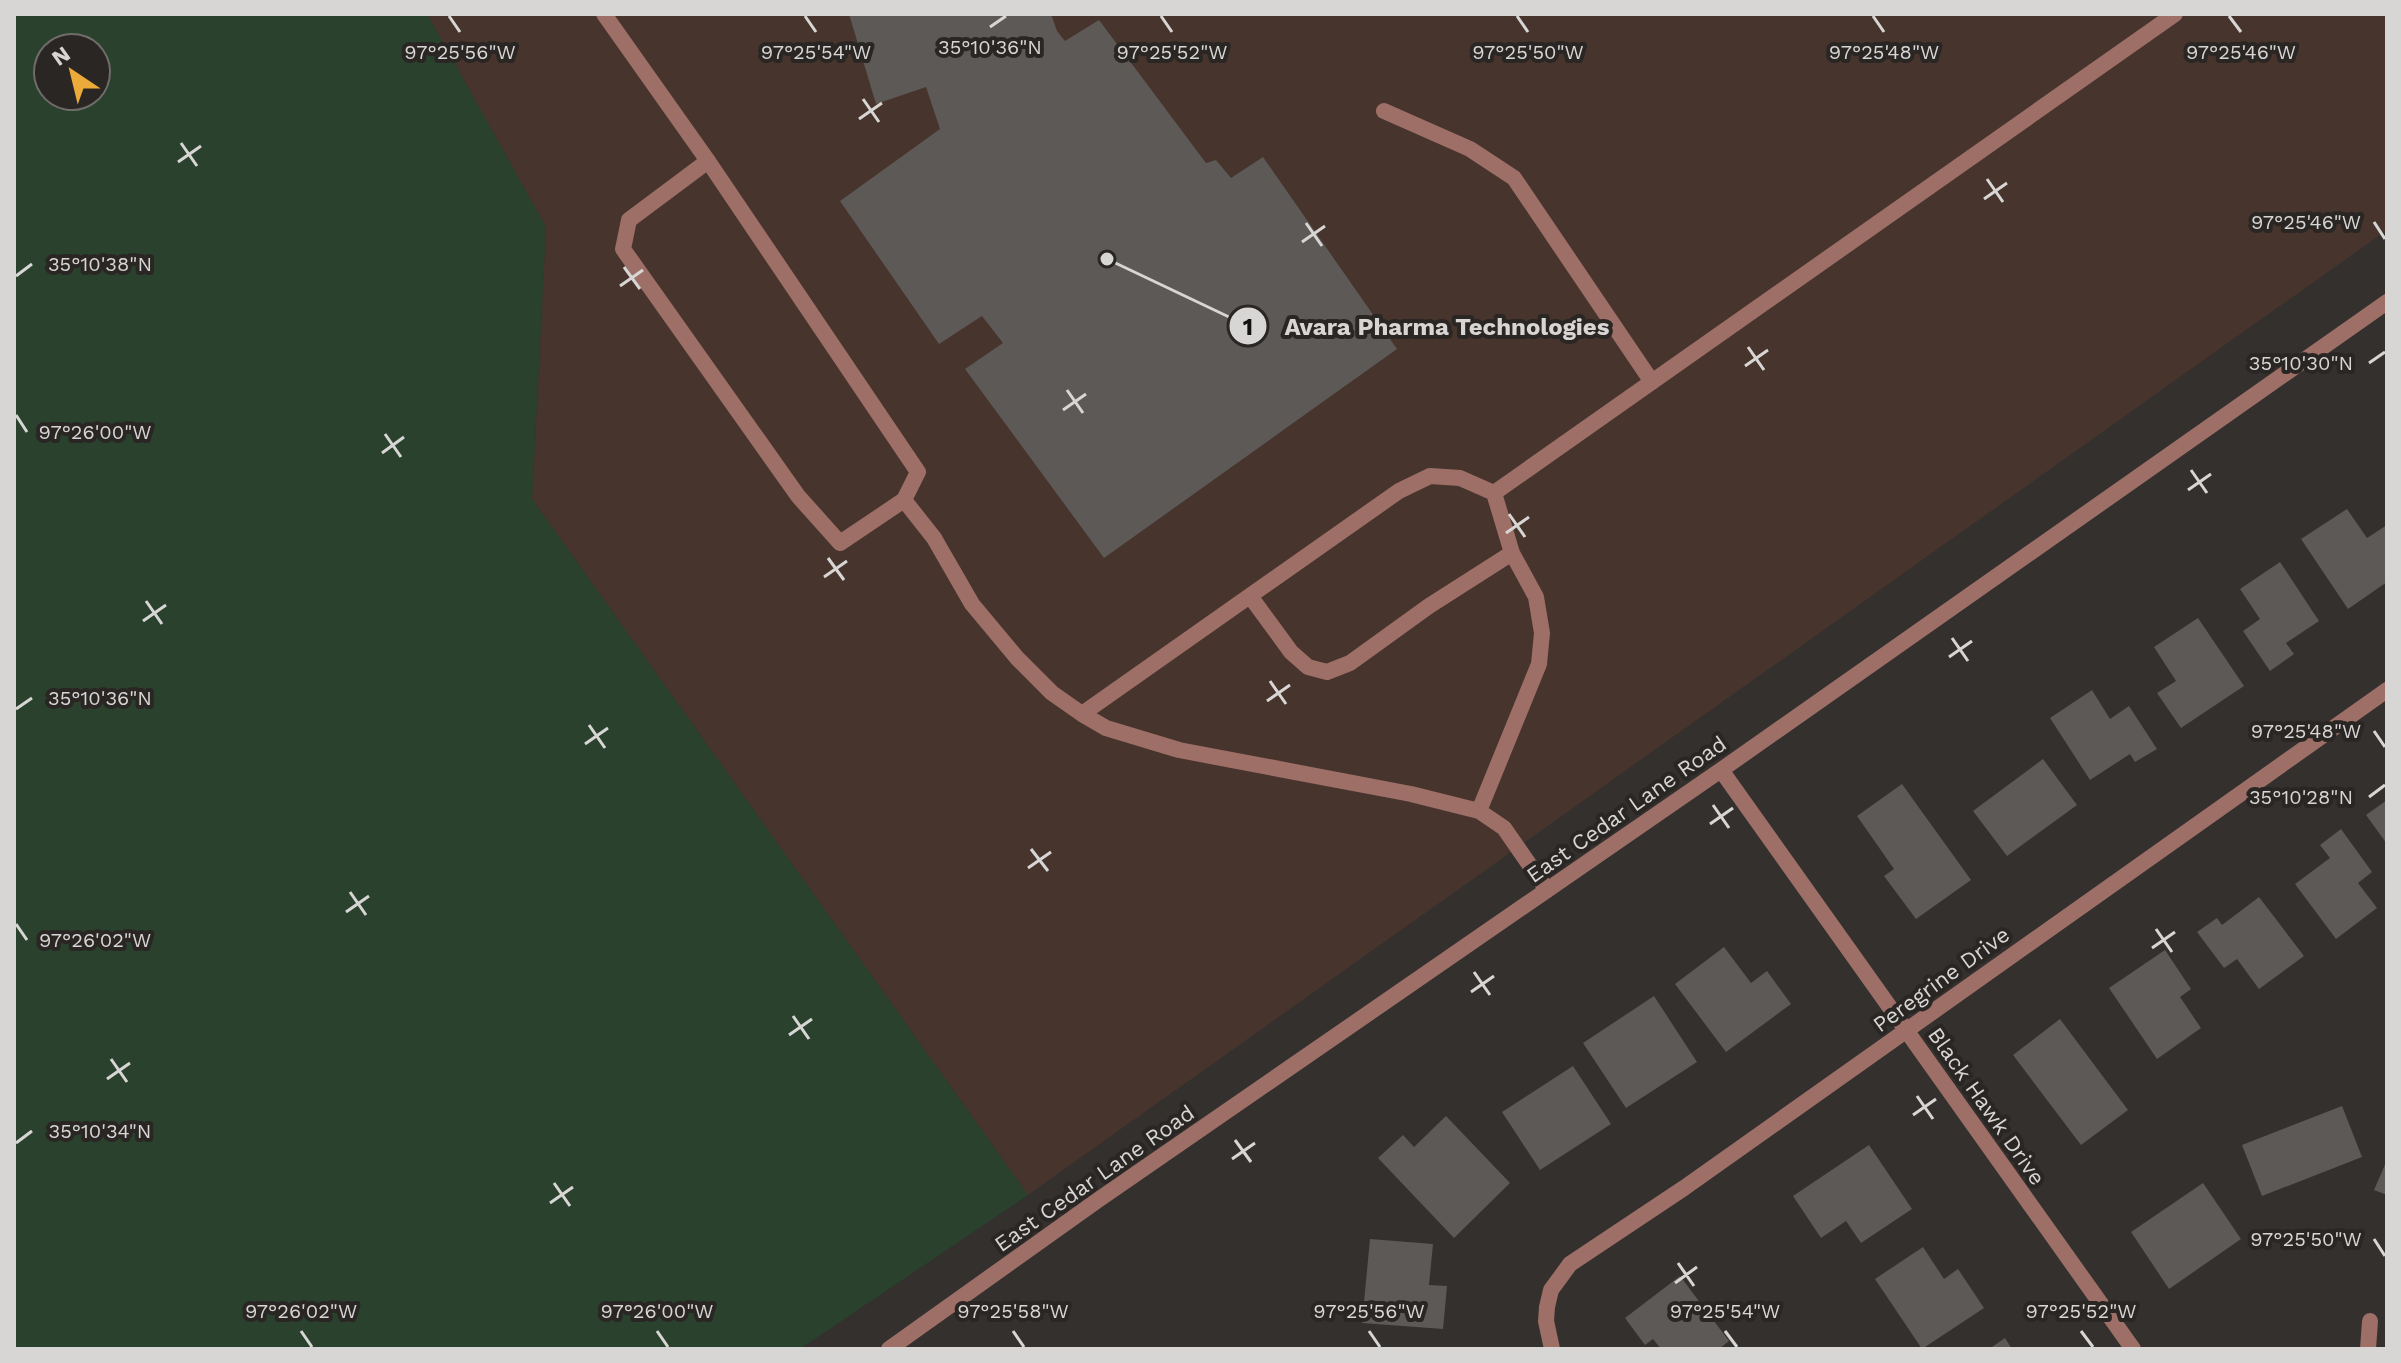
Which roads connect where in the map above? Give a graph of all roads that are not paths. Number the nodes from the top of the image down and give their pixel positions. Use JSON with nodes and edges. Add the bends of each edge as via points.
{"nodes":[{"id":1,"x":604,"y":14,"type":"edge"},
{"id":2,"x":2175,"y":14,"type":"edge"},
{"id":3,"x":1384,"y":111,"type":"dead end"},
{"id":4,"x":708,"y":161,"type":"junction"},
{"id":5,"x":2387,"y":302,"type":"edge"},
{"id":6,"x":1652,"y":382,"type":"junction"},
{"id":7,"x":1494,"y":493,"type":"junction"},
{"id":8,"x":904,"y":500,"type":"junction"},
{"id":9,"x":1512,"y":553,"type":"junction"},
{"id":10,"x":1250,"y":596,"type":"junction"},
{"id":11,"x":2387,"y":690,"type":"edge"},
{"id":12,"x":1082,"y":714,"type":"junction"},
{"id":13,"x":1721,"y":770,"type":"junction"},
{"id":14,"x":1479,"y":811,"type":"junction"},
{"id":15,"x":1547,"y":890,"type":"junction"},
{"id":16,"x":1907,"y":1031,"type":"junction"},
{"id":17,"x":2370,"y":1321,"type":"dead end"},
{"id":18,"x":889,"y":1349,"type":"edge"},
{"id":19,"x":1552,"y":1349,"type":"edge"},
{"id":20,"x":2133,"y":1349,"type":"edge"},
{"id":21,"x":2368,"y":1349,"type":"edge"}],
"edges":[{"from":1,"to":4,"type":"street"},
{"from":2,"to":6,"type":"street"},
{"from":3,"to":6,"type":"street","via":[[1470,149],[1514,178]]},
{"from":4,"to":8,"type":"street","via":[[918,472]]},
{"from":4,"to":8,"type":"street","via":[[629,220],[623,249],[798,496],[840,543]]},
{"from":5,"to":13,"type":"street","name":"East Cedar Lane Road"},
{"from":6,"to":7,"type":"street"},
{"from":7,"to":9,"type":"street"},
{"from":7,"to":10,"type":"street","via":[[1460,478],[1430,476],[1399,491]]},
{"from":8,"to":12,"type":"street","via":[[934,538],[972,604],[1052,693]]},
{"from":9,"to":10,"type":"street","via":[[1350,663],[1327,672],[1308,667],[1291,652]]},
{"from":9,"to":14,"type":"street","via":[[1536,597],[1542,633],[1539,664]]},
{"from":10,"to":12,"type":"street"},
{"from":11,"to":16,"type":"street","name":"Peregrine Drive"},
{"from":12,"to":14,"type":"street","via":[[1106,728],[1179,750]]},
{"from":13,"to":15,"type":"street","name":"East Cedar Lane Road"},
{"from":13,"to":16,"type":"street","name":"Black Hawk Drive"},
{"from":14,"to":15,"type":"street","via":[[1504,828]]},
{"from":15,"to":18,"type":"street","name":"East Cedar Lane Road"},
{"from":16,"to":19,"type":"street","name":"Peregrine Drive","via":[[1570,1264],[1551,1290],[1546,1321]]},
{"from":16,"to":20,"type":"street","name":"Black Hawk Drive"},
{"from":17,"to":21,"type":"street"}]}
